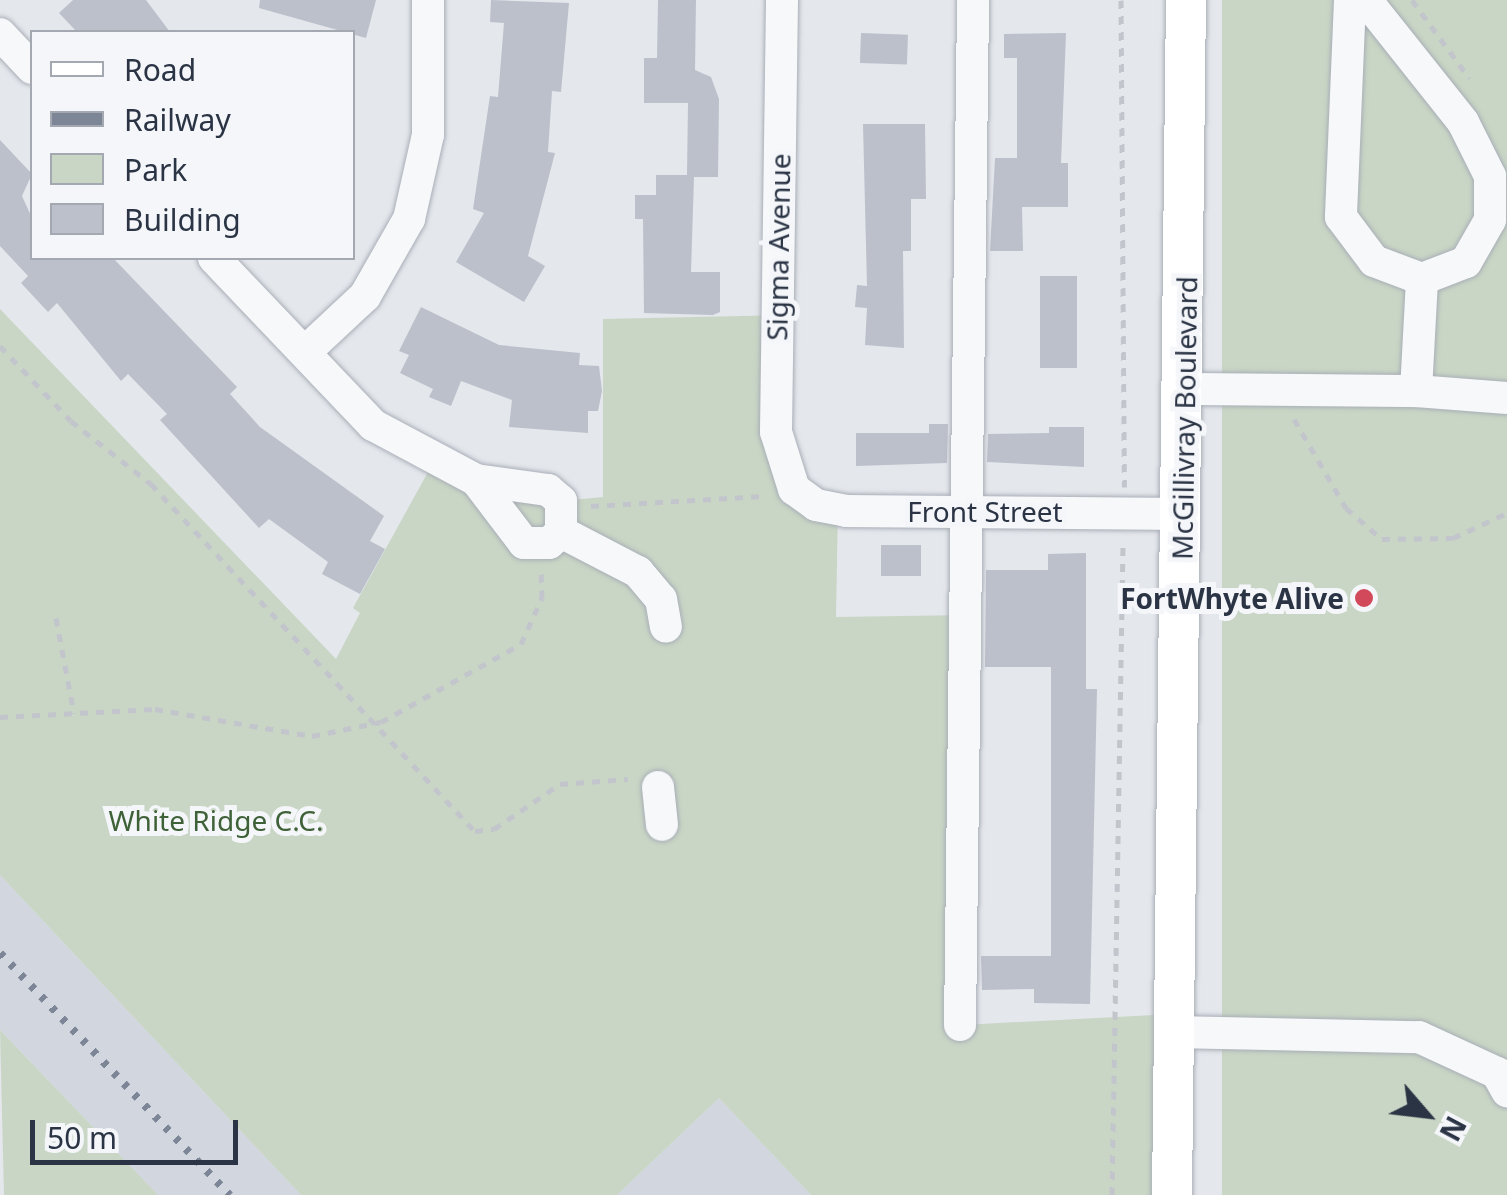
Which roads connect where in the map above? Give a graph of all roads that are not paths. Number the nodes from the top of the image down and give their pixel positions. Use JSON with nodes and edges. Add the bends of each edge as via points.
{"nodes":[{"id":1,"x":428,"y":0,"type":"edge"},
{"id":2,"x":782,"y":0,"type":"edge"},
{"id":3,"x":973,"y":0,"type":"edge"},
{"id":4,"x":1186,"y":0,"type":"edge"},
{"id":5,"x":1350,"y":0,"type":"edge"},
{"id":6,"x":1366,"y":0,"type":"edge"},
{"id":7,"x":0,"y":34,"type":"edge"},
{"id":8,"x":30,"y":66,"type":"edge"},
{"id":9,"x":216,"y":260,"type":"edge"},
{"id":10,"x":1422,"y":280,"type":"junction"},
{"id":11,"x":305,"y":352,"type":"junction"},
{"id":12,"x":1185,"y":389,"type":"junction"},
{"id":13,"x":1416,"y":391,"type":"junction"},
{"id":14,"x":1507,"y":398,"type":"edge"},
{"id":15,"x":476,"y":480,"type":"junction"},
{"id":16,"x":780,"y":492,"type":"joint"},
{"id":17,"x":970,"y":511,"type":"junction"},
{"id":18,"x":1183,"y":514,"type":"junction"},
{"id":19,"x":556,"y":530,"type":"junction"},
{"id":20,"x":666,"y":627,"type":"dead end"},
{"id":21,"x":643,"y":783,"type":"road end"},
{"id":22,"x":662,"y":825,"type":"dead end"},
{"id":23,"x":960,"y":1025,"type":"dead end"},
{"id":24,"x":1174,"y":1032,"type":"junction"},
{"id":25,"x":1507,"y":1090,"type":"edge"},
{"id":26,"x":1172,"y":1195,"type":"edge"}],
"edges":[{"from":1,"to":11,"type":"street","via":[[428,134],[409,219],[366,296]]},
{"from":2,"to":16,"type":"street","name":"Sigma Avenue"},
{"from":3,"to":17,"type":"street"},
{"from":4,"to":12,"type":"main road","name":"McGillivray Boulevard"},
{"from":5,"to":10,"type":"street","via":[[1341,217],[1374,261]]},
{"from":6,"to":10,"type":"street","via":[[1464,122],[1490,176],[1490,220],[1466,262]]},
{"from":7,"to":8,"type":"street"},
{"from":9,"to":11,"type":"street"},
{"from":10,"to":13,"type":"street"},
{"from":11,"to":15,"type":"street","via":[[373,425]]},
{"from":12,"to":13,"type":"street"},
{"from":12,"to":18,"type":"main road","name":"McGillivray Boulevard"},
{"from":13,"to":14,"type":"street"},
{"from":15,"to":19,"type":"street","via":[[515,537]]},
{"from":15,"to":19,"type":"street","via":[[548,490]]},
{"from":16,"to":17,"type":"street","name":"Front Street","via":[[846,511]]},
{"from":17,"to":18,"type":"street","name":"Front Street"},
{"from":17,"to":23,"type":"street"},
{"from":18,"to":24,"type":"main road","name":"McGillivray Boulevard"},
{"from":19,"to":20,"type":"street","via":[[638,572],[660,600]]},
{"from":21,"to":22,"type":"street"},
{"from":24,"to":25,"type":"street","via":[[1420,1037],[1497,1073]]},
{"from":24,"to":26,"type":"main road","name":"McGillivray Boulevard"}]}
